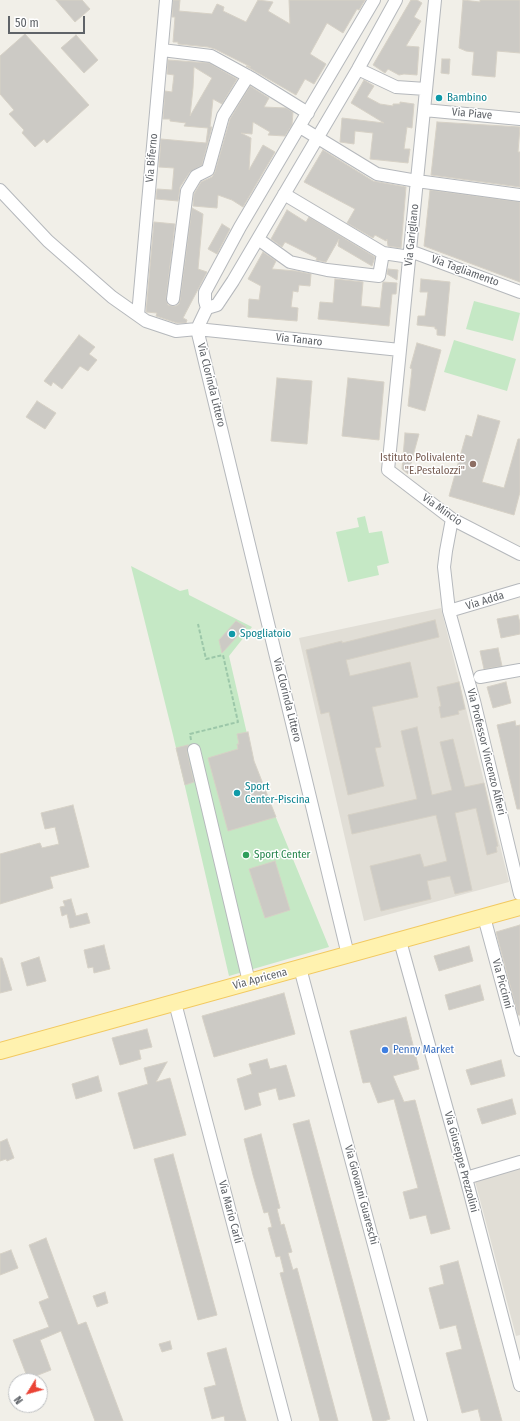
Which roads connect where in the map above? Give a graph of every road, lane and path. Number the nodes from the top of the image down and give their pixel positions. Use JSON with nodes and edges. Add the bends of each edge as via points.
{"nodes":[{"id":1,"x":166,"y":0,"type":"edge"},
{"id":2,"x":374,"y":0,"type":"edge"},
{"id":3,"x":396,"y":0,"type":"edge"},
{"id":4,"x":435,"y":0,"type":"edge"},
{"id":5,"x":162,"y":50,"type":"junction"},
{"id":6,"x":358,"y":69,"type":"junction"},
{"id":7,"x":248,"y":76,"type":"junction"},
{"id":8,"x":426,"y":89,"type":"junction"},
{"id":9,"x":424,"y":110,"type":"junction"},
{"id":10,"x":308,"y":113,"type":"junction"},
{"id":11,"x":520,"y":119,"type":"edge"},
{"id":12,"x":300,"y":127,"type":"junction"},
{"id":13,"x":317,"y":137,"type":"junction"},
{"id":14,"x":416,"y":181,"type":"junction"},
{"id":15,"x":0,"y":190,"type":"edge"},
{"id":16,"x":284,"y":194,"type":"junction"},
{"id":17,"x":520,"y":195,"type":"edge"},
{"id":18,"x":258,"y":239,"type":"junction"},
{"id":19,"x":383,"y":253,"type":"junction"},
{"id":20,"x":410,"y":254,"type":"junction"},
{"id":21,"x":520,"y":292,"type":"edge"},
{"id":22,"x":173,"y":299,"type":"dead end"},
{"id":23,"x":207,"y":308,"type":"junction"},
{"id":24,"x":138,"y":315,"type":"junction"},
{"id":25,"x":197,"y":329,"type":"junction"},
{"id":26,"x":400,"y":350,"type":"junction"},
{"id":27,"x":388,"y":470,"type":"joint"},
{"id":28,"x":452,"y":519,"type":"junction"},
{"id":29,"x":520,"y":554,"type":"edge"},
{"id":30,"x":520,"y":590,"type":"edge"},
{"id":31,"x":449,"y":611,"type":"junction"},
{"id":32,"x":198,"y":624,"type":"dead end"},
{"id":33,"x":520,"y":670,"type":"edge"},
{"id":34,"x":480,"y":677,"type":"dead end"},
{"id":35,"x":194,"y":750,"type":"joint"},
{"id":36,"x":520,"y":894,"type":"edge"},
{"id":37,"x":520,"y":907,"type":"edge"},
{"id":38,"x":484,"y":917,"type":"junction"},
{"id":39,"x":400,"y":940,"type":"junction"},
{"id":40,"x":348,"y":955,"type":"junction"},
{"id":41,"x":300,"y":968,"type":"junction"},
{"id":42,"x":249,"y":982,"type":"junction"},
{"id":43,"x":175,"y":1002,"type":"junction"},
{"id":44,"x":517,"y":1024,"type":"edge"},
{"id":45,"x":520,"y":1050,"type":"edge"},
{"id":46,"x":0,"y":1051,"type":"edge"},
{"id":47,"x":520,"y":1162,"type":"edge"},
{"id":48,"x":466,"y":1178,"type":"junction"},
{"id":49,"x":520,"y":1385,"type":"edge"},
{"id":50,"x":284,"y":1421,"type":"edge"},
{"id":51,"x":421,"y":1421,"type":"edge"}],
"edges":[{"from":1,"to":5,"type":"street","name":"Via Biferno"},
{"from":2,"to":10,"type":"street"},
{"from":3,"to":6,"type":"street"},
{"from":4,"to":8,"type":"street","name":"Via Garigliano"},
{"from":5,"to":7,"type":"street","via":[[211,56]]},
{"from":5,"to":24,"type":"street","name":"Via Biferno"},
{"from":6,"to":8,"type":"street","via":[[396,87]]},
{"from":6,"to":13,"type":"street"},
{"from":7,"to":10,"type":"street"},
{"from":7,"to":22,"type":"street","via":[[223,116],[208,170],[196,176],[187,191]]},
{"from":8,"to":9,"type":"street","name":"Via Garigliano"},
{"from":9,"to":11,"type":"street","name":"Via Piave"},
{"from":9,"to":14,"type":"street","name":"Via Garigliano"},
{"from":10,"to":12,"type":"street"},
{"from":12,"to":13,"type":"street"},
{"from":12,"to":23,"type":"street","via":[[240,227],[205,292]]},
{"from":13,"to":14,"type":"street","via":[[378,174]]},
{"from":13,"to":16,"type":"street"},
{"from":14,"to":17,"type":"street"},
{"from":14,"to":20,"type":"street","name":"Via Garigliano"},
{"from":15,"to":24,"type":"street","name":"Via Tanaro","via":[[48,241],[112,297]]},
{"from":16,"to":18,"type":"street"},
{"from":16,"to":19,"type":"street"},
{"from":18,"to":19,"type":"street","via":[[290,262],[327,270],[378,276]]},
{"from":18,"to":23,"type":"street","via":[[217,306]]},
{"from":19,"to":20,"type":"street","name":"Via Tagliamento"},
{"from":20,"to":21,"type":"street","name":"Via Tagliamento"},
{"from":20,"to":26,"type":"street","name":"Via Garigliano"},
{"from":23,"to":25,"type":"street"},
{"from":24,"to":25,"type":"street","name":"Via Tanaro","via":[[146,321],[176,331]]},
{"from":25,"to":26,"type":"street","name":"Via Tanaro"},
{"from":25,"to":40,"type":"street","name":"Via Clorinda Littero"},
{"from":26,"to":27,"type":"street","name":"Via Garigliano"},
{"from":27,"to":28,"type":"street","name":"Via Mincio"},
{"from":28,"to":29,"type":"street","name":"Via Mincio"},
{"from":28,"to":31,"type":"street","name":"Via Professor Vincenzo Alfieri","via":[[444,567]]},
{"from":30,"to":31,"type":"street","name":"Via Adda"},
{"from":31,"to":36,"type":"street","name":"Via Professor Vincenzo Alfieri","via":[[474,701]]},
{"from":32,"to":35,"type":"path","via":[[206,659],[223,655],[238,722],[190,734]]},
{"from":33,"to":34,"type":"street"},
{"from":35,"to":42,"type":"street"},
{"from":37,"to":38,"type":"main road","name":"Via Apricena"},
{"from":38,"to":39,"type":"main road","name":"Via Apricena"},
{"from":38,"to":44,"type":"street","name":"Via Piccinni"},
{"from":39,"to":40,"type":"main road","name":"Via Apricena"},
{"from":39,"to":48,"type":"street","name":"Via Giuseppe Prezzolini"},
{"from":40,"to":41,"type":"main road","name":"Via Apricena"},
{"from":41,"to":42,"type":"main road","name":"Via Apricena"},
{"from":41,"to":51,"type":"street","name":"Via Giovanni Guareschi"},
{"from":42,"to":43,"type":"main road","name":"Via Apricena"},
{"from":43,"to":46,"type":"main road","name":"Via Apricena"},
{"from":43,"to":50,"type":"street","name":"Via Mario Carli"},
{"from":44,"to":45,"type":"street","name":"Via Piccinni"},
{"from":47,"to":48,"type":"street"},
{"from":48,"to":49,"type":"street","name":"Via Giuseppe Prezzolini"}]}
